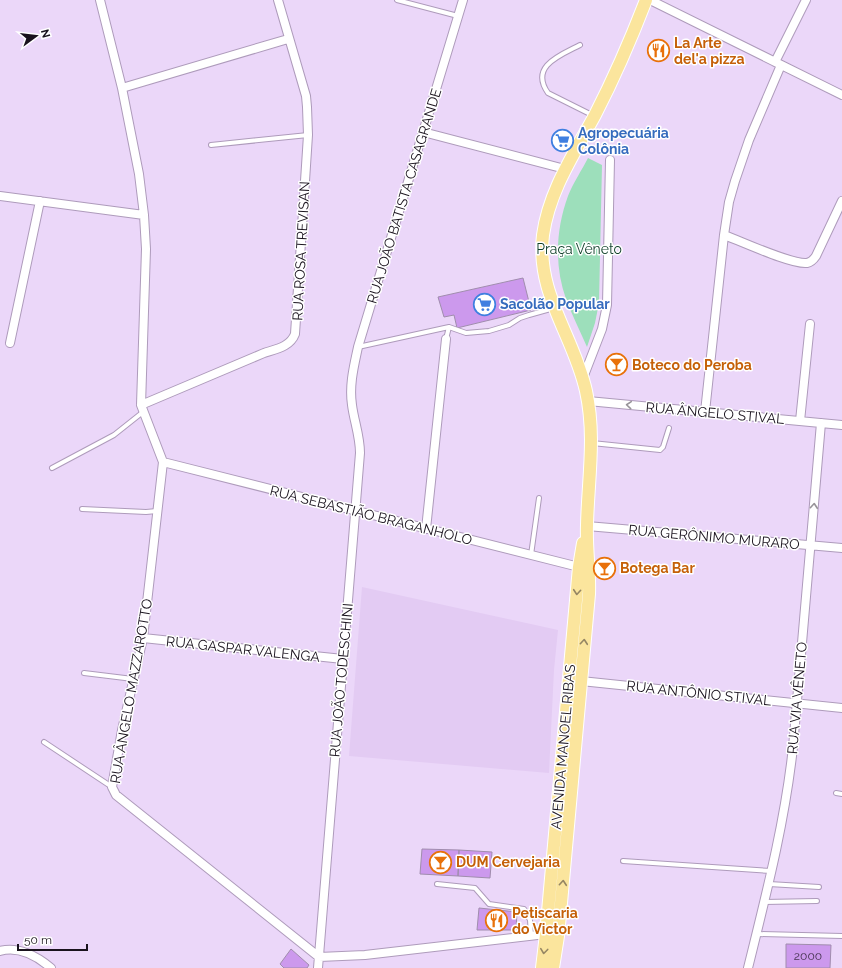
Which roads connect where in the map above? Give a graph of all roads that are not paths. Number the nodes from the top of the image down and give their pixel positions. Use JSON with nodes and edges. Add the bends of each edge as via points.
{"nodes":[{"id":1,"x":100,"y":0,"type":"edge"},
{"id":2,"x":278,"y":0,"type":"edge"},
{"id":3,"x":397,"y":0,"type":"edge"},
{"id":4,"x":463,"y":0,"type":"edge"},
{"id":5,"x":646,"y":0,"type":"edge"},
{"id":6,"x":650,"y":0,"type":"edge"},
{"id":7,"x":806,"y":0,"type":"edge"},
{"id":8,"x":458,"y":16,"type":"junction"},
{"id":9,"x":288,"y":39,"type":"junction"},
{"id":10,"x":580,"y":45,"type":"dead end"},
{"id":11,"x":778,"y":63,"type":"junction"},
{"id":12,"x":122,"y":88,"type":"junction"},
{"id":13,"x":842,"y":95,"type":"edge"},
{"id":14,"x":594,"y":116,"type":"junction"},
{"id":15,"x":423,"y":132,"type":"junction"},
{"id":16,"x":308,"y":135,"type":"junction"},
{"id":17,"x":211,"y":145,"type":"dead end"},
{"id":18,"x":610,"y":160,"type":"dead end"},
{"id":19,"x":565,"y":169,"type":"junction"},
{"id":20,"x":0,"y":196,"type":"edge"},
{"id":21,"x":40,"y":201,"type":"junction"},
{"id":22,"x":842,"y":201,"type":"edge"},
{"id":23,"x":144,"y":215,"type":"junction"},
{"id":24,"x":724,"y":235,"type":"junction"},
{"id":25,"x":554,"y":308,"type":"junction"},
{"id":26,"x":810,"y":324,"type":"dead end"},
{"id":27,"x":449,"y":327,"type":"junction"},
{"id":28,"x":446,"y":339,"type":"joint"},
{"id":29,"x":10,"y":343,"type":"dead end"},
{"id":30,"x":358,"y":347,"type":"junction"},
{"id":31,"x":583,"y":378,"type":"junction"},
{"id":32,"x":351,"y":393,"type":"joint"},
{"id":33,"x":588,"y":401,"type":"junction"},
{"id":34,"x":142,"y":408,"type":"junction"},
{"id":35,"x":704,"y":412,"type":"junction"},
{"id":36,"x":800,"y":421,"type":"junction"},
{"id":37,"x":821,"y":423,"type":"junction"},
{"id":38,"x":842,"y":425,"type":"edge"},
{"id":39,"x":669,"y":428,"type":"dead end"},
{"id":40,"x":592,"y":443,"type":"junction"},
{"id":41,"x":163,"y":462,"type":"junction"},
{"id":42,"x":52,"y":468,"type":"dead end"},
{"id":43,"x":539,"y":498,"type":"dead end"},
{"id":44,"x":82,"y":509,"type":"dead end"},
{"id":45,"x":157,"y":511,"type":"junction"},
{"id":46,"x":355,"y":511,"type":"junction"},
{"id":47,"x":587,"y":526,"type":"junction"},
{"id":48,"x":426,"y":529,"type":"junction"},
{"id":49,"x":810,"y":545,"type":"junction"},
{"id":50,"x":842,"y":548,"type":"edge"},
{"id":51,"x":531,"y":555,"type":"junction"},
{"id":52,"x":579,"y":567,"type":"junction"},
{"id":53,"x":143,"y":638,"type":"junction"},
{"id":54,"x":343,"y":659,"type":"junction"},
{"id":55,"x":84,"y":673,"type":"dead end"},
{"id":56,"x":134,"y":679,"type":"junction"},
{"id":57,"x":581,"y":681,"type":"junction"},
{"id":58,"x":796,"y":703,"type":"junction"},
{"id":59,"x":842,"y":708,"type":"edge"},
{"id":60,"x":44,"y":742,"type":"dead end"},
{"id":61,"x":112,"y":787,"type":"junction"},
{"id":62,"x":836,"y":793,"type":"dead end"},
{"id":63,"x":842,"y":794,"type":"edge"},
{"id":64,"x":623,"y":861,"type":"dead end"},
{"id":65,"x":771,"y":871,"type":"junction"},
{"id":66,"x":438,"y":884,"type":"dead end"},
{"id":67,"x":768,"y":884,"type":"junction"},
{"id":68,"x":819,"y":887,"type":"dead end"},
{"id":69,"x":817,"y":901,"type":"dead end"},
{"id":70,"x":764,"y":902,"type":"junction"},
{"id":71,"x":756,"y":934,"type":"junction"},
{"id":72,"x":552,"y":935,"type":"junction"},
{"id":73,"x":531,"y":936,"type":"junction"},
{"id":74,"x":842,"y":936,"type":"edge"},
{"id":75,"x":0,"y":951,"type":"edge"},
{"id":76,"x":319,"y":957,"type":"junction"},
{"id":77,"x":51,"y":968,"type":"edge"},
{"id":78,"x":318,"y":968,"type":"edge"},
{"id":79,"x":542,"y":968,"type":"edge"},
{"id":80,"x":553,"y":968,"type":"edge"},
{"id":81,"x":748,"y":968,"type":"edge"}],
"edges":[{"from":1,"to":12,"type":"street","name":"RUA ÂNGELO MAZZAROTTO"},
{"from":2,"to":9,"type":"street","name":"RUA ROSA TREVISAN"},
{"from":3,"to":8,"type":"lane"},
{"from":4,"to":8,"type":"street","name":"RUA JOÃO BATISTA CASAGRANDE"},
{"from":5,"to":14,"type":"main road","name":"AVENIDA MANOEL RIBAS"},
{"from":6,"to":11,"type":"street"},
{"from":7,"to":11,"type":"street"},
{"from":8,"to":15,"type":"street","name":"RUA JOÃO BATISTA CASAGRANDE"},
{"from":9,"to":12,"type":"street"},
{"from":9,"to":16,"type":"street","name":"RUA ROSA TREVISAN","via":[[306,96]]},
{"from":10,"to":14,"type":"lane","via":[[547,64],[543,70],[543,86],[548,93]]},
{"from":11,"to":13,"type":"street"},
{"from":11,"to":24,"type":"street","via":[[741,162],[729,202]]},
{"from":12,"to":23,"type":"street","name":"RUA ÂNGELO MAZZAROTTO","via":[[137,162]]},
{"from":14,"to":19,"type":"main road","name":"AVENIDA MANOEL RIBAS"},
{"from":15,"to":19,"type":"street"},
{"from":15,"to":30,"type":"street","name":"RUA JOÃO BATISTA CASAGRANDE"},
{"from":16,"to":17,"type":"lane"},
{"from":16,"to":34,"type":"street","name":"RUA ROSA TREVISAN","via":[[293,340]]},
{"from":18,"to":31,"type":"street","via":[[607,305],[602,329]]},
{"from":19,"to":25,"type":"main road","name":"AVENIDA MANOEL RIBAS","via":[[548,208],[542,247],[543,270]]},
{"from":20,"to":21,"type":"street"},
{"from":21,"to":23,"type":"street"},
{"from":21,"to":29,"type":"street"},
{"from":22,"to":24,"type":"street","via":[[816,256],[807,263],[790,260]]},
{"from":23,"to":34,"type":"street","name":"RUA ÂNGELO MAZZAROTTO","via":[[146,260]]},
{"from":24,"to":35,"type":"street"},
{"from":25,"to":27,"type":"lane","via":[[489,331],[466,333]]},
{"from":25,"to":31,"type":"main road","name":"AVENIDA MANOEL RIBAS"},
{"from":26,"to":36,"type":"street"},
{"from":27,"to":28,"type":"lane"},
{"from":27,"to":30,"type":"lane"},
{"from":28,"to":48,"type":"street"},
{"from":30,"to":32,"type":"street","name":"RUA JOÃO BATISTA CASAGRANDE"},
{"from":31,"to":33,"type":"main road","name":"AVENIDA MANOEL RIBAS"},
{"from":32,"to":46,"type":"street","name":"RUA JOÃO TODESCHINI","via":[[360,446]]},
{"from":35,"to":33,"type":"street","name":"RUA ÂNGELO STIVAL","one_way":true},
{"from":33,"to":40,"type":"main road","name":"AVENIDA MANOEL RIBAS"},
{"from":34,"to":41,"type":"street","name":"RUA ÂNGELO MAZZAROTTO"},
{"from":34,"to":42,"type":"lane","via":[[114,435]]},
{"from":35,"to":36,"type":"street","name":"RUA ÂNGELO STIVAL"},
{"from":36,"to":37,"type":"street","name":"RUA ÂNGELO STIVAL"},
{"from":37,"to":38,"type":"street","name":"RUA ÂNGELO STIVAL"},
{"from":49,"to":37,"type":"street","name":"RUA VIA VÊNETO","one_way":true},
{"from":39,"to":40,"type":"lane","via":[[660,450]]},
{"from":40,"to":47,"type":"main road","name":"AVENIDA MANOEL RIBAS"},
{"from":41,"to":45,"type":"street","name":"RUA ÂNGELO MAZZAROTTO"},
{"from":41,"to":46,"type":"street","name":"RUA SEBASTIÃO BRAGANHOLO"},
{"from":43,"to":51,"type":"lane"},
{"from":44,"to":45,"type":"lane"},
{"from":45,"to":53,"type":"street","name":"RUA ÂNGELO MAZZAROTTO"},
{"from":46,"to":48,"type":"street","name":"RUA SEBASTIÃO BRAGANHOLO"},
{"from":46,"to":54,"type":"street","name":"RUA JOÃO TODESCHINI"},
{"from":47,"to":49,"type":"street","name":"RUA GERÔNIMO MURARO"},
{"from":47,"to":52,"type":"main road","name":"AVENIDA MANOEL RIBAS"},
{"from":57,"to":47,"type":"main road","name":"AVENIDA MANOEL RIBAS","one_way":true,"via":[[589,583]]},
{"from":48,"to":51,"type":"street","name":"RUA SEBASTIÃO BRAGANHOLO"},
{"from":49,"to":50,"type":"street","name":"RUA GERÔNIMO MURARO"},
{"from":49,"to":58,"type":"street","name":"RUA VIA VÊNETO"},
{"from":51,"to":52,"type":"street","name":"RUA SEBASTIÃO BRAGANHOLO"},
{"from":52,"to":72,"type":"main road","name":"AVENIDA MANOEL RIBAS","one_way":true},
{"from":53,"to":54,"type":"street","name":"RUA GASPAR VALENGA"},
{"from":53,"to":56,"type":"street","name":"RUA ÂNGELO MAZZAROTTO"},
{"from":54,"to":76,"type":"street","name":"RUA JOÃO TODESCHINI"},
{"from":55,"to":56,"type":"lane"},
{"from":56,"to":61,"type":"street","name":"RUA ÂNGELO MAZZAROTTO"},
{"from":57,"to":58,"type":"street","name":"RUA ANTÔNIO STIVAL"},
{"from":72,"to":57,"type":"main road","name":"AVENIDA MANOEL RIBAS","one_way":true},
{"from":58,"to":59,"type":"street","name":"RUA ANTÔNIO STIVAL"},
{"from":58,"to":65,"type":"street","name":"RUA VIA VÊNETO","via":[[787,792]]},
{"from":60,"to":61,"type":"lane"},
{"from":61,"to":76,"type":"street","name":"RUA ÂNGELO MAZZAROTTO","via":[[116,795]]},
{"from":62,"to":63,"type":"lane"},
{"from":64,"to":65,"type":"lane"},
{"from":65,"to":67,"type":"street","name":"RUA VIA VÊNETO"},
{"from":66,"to":73,"type":"lane","via":[[475,888],[489,904],[524,909],[530,920]]},
{"from":67,"to":68,"type":"lane"},
{"from":67,"to":70,"type":"street","name":"RUA VIA VÊNETO"},
{"from":69,"to":70,"type":"lane"},
{"from":70,"to":71,"type":"street","name":"RUA VIA VÊNETO"},
{"from":71,"to":74,"type":"lane"},
{"from":71,"to":81,"type":"street","name":"RUA VIA VÊNETO"},
{"from":72,"to":73,"type":"street"},
{"from":72,"to":79,"type":"main road","name":"AVENIDA MANOEL RIBAS","one_way":true},
{"from":72,"to":80,"type":"main road","name":"AVENIDA MANOEL RIBAS"},
{"from":73,"to":76,"type":"street","via":[[365,955]]},
{"from":75,"to":77,"type":"street","via":[[21,950]]},
{"from":76,"to":78,"type":"street","name":"RUA JOÃO TODESCHINI"}]}
